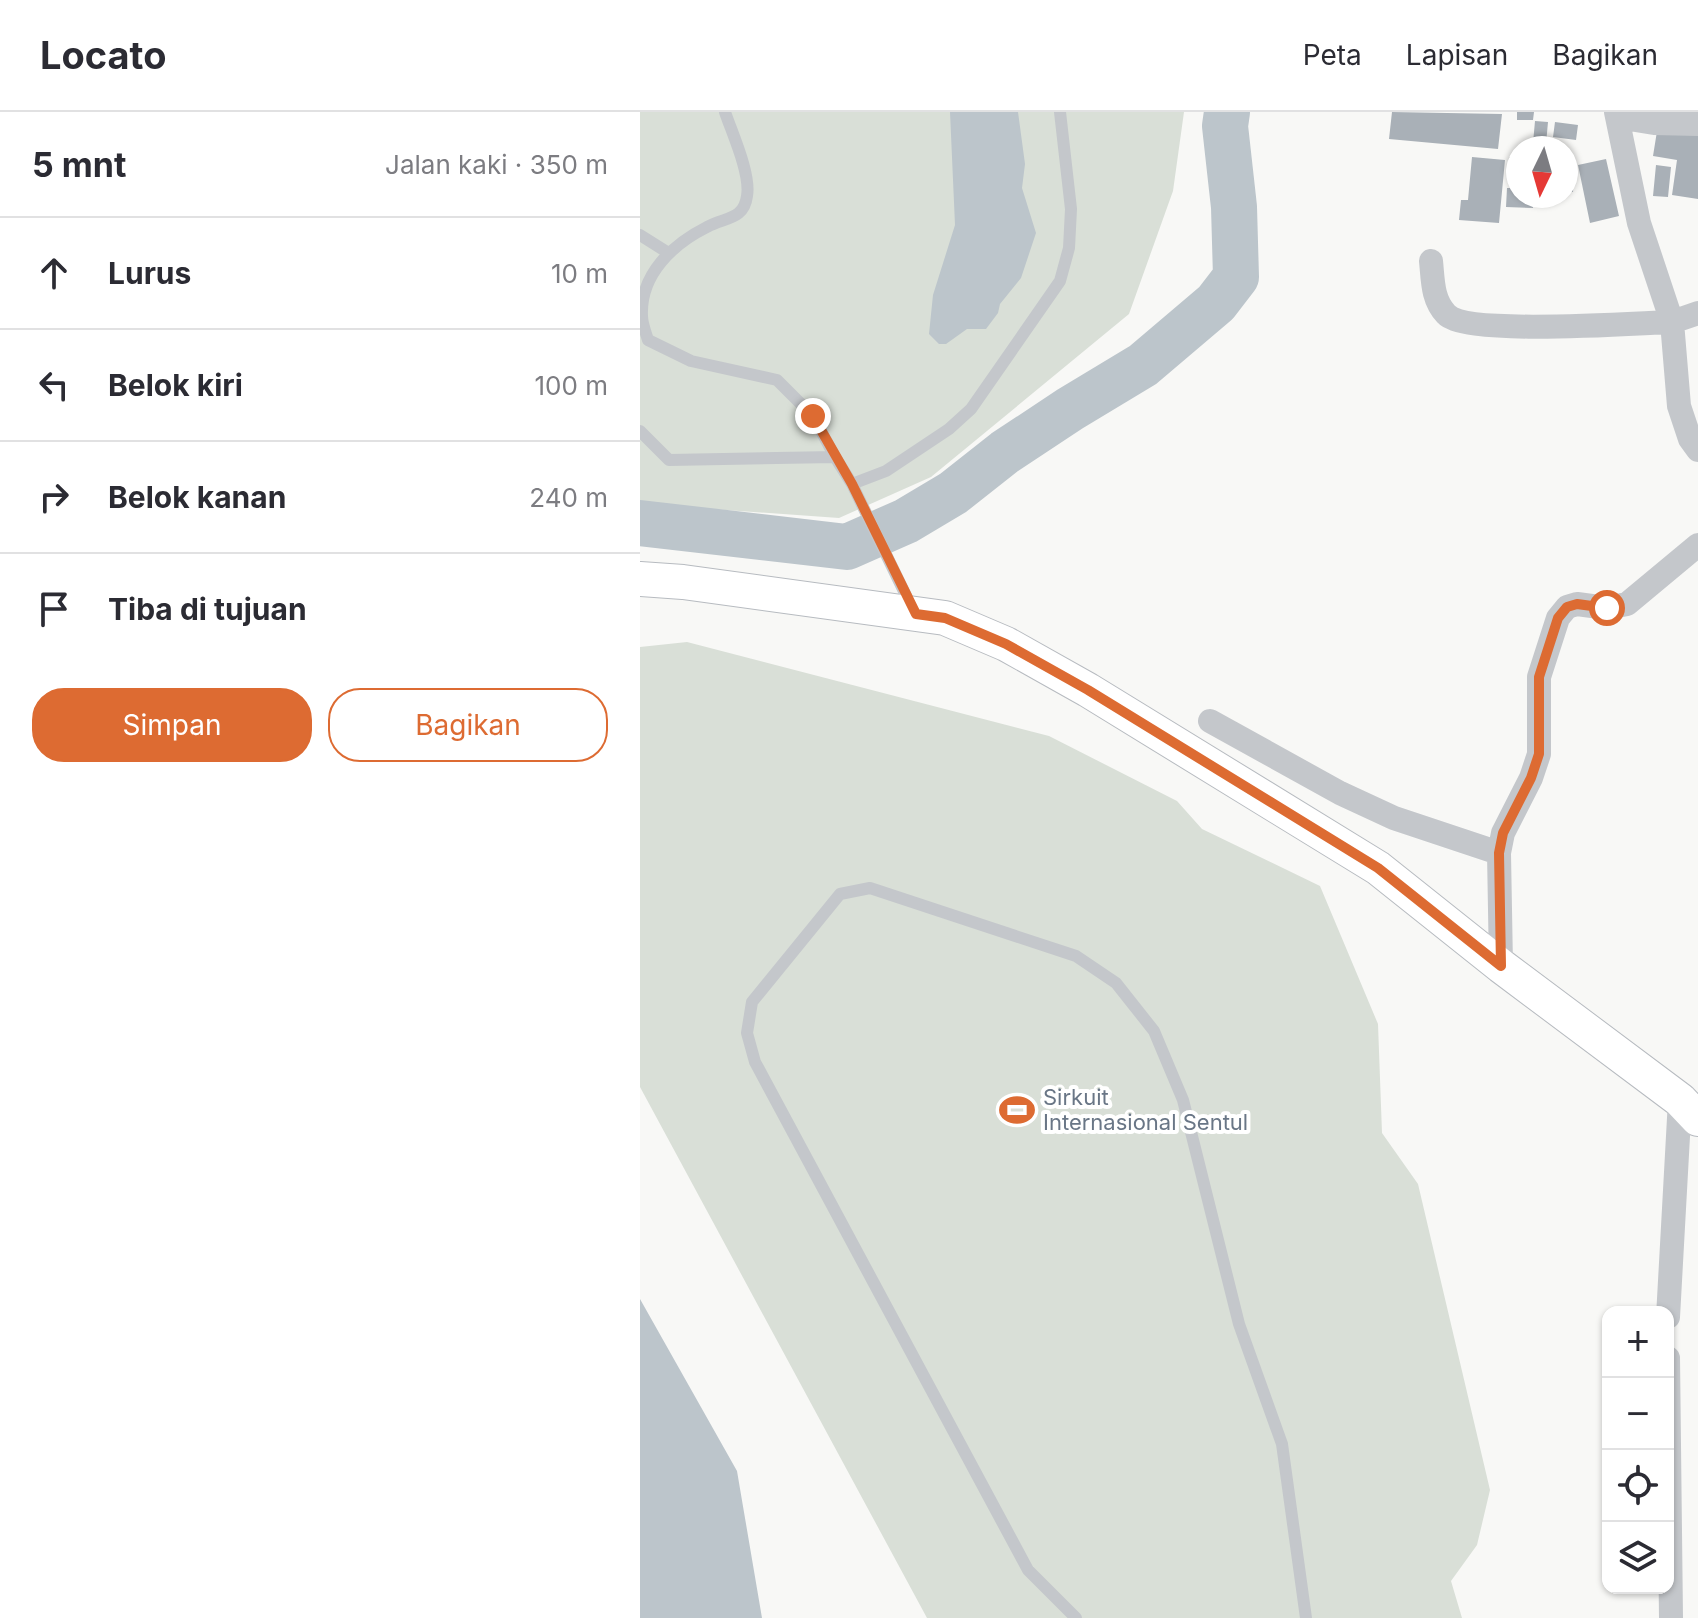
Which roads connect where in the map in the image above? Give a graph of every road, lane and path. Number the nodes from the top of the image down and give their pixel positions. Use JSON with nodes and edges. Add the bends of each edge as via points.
{"nodes":[{"id":1,"x":725,"y":112,"type":"edge"},
{"id":2,"x":1060,"y":112,"type":"edge"},
{"id":3,"x":1617,"y":115,"type":"edge"},
{"id":4,"x":1698,"y":124,"type":"edge"},
{"id":5,"x":641,"y":234,"type":"edge"},
{"id":6,"x":667,"y":252,"type":"junction"},
{"id":7,"x":1431,"y":261,"type":"dead end"},
{"id":8,"x":1698,"y":313,"type":"edge"},
{"id":9,"x":1672,"y":322,"type":"junction"},
{"id":10,"x":640,"y":431,"type":"edge"},
{"id":11,"x":1698,"y":450,"type":"edge"},
{"id":12,"x":835,"y":457,"type":"junction"},
{"id":13,"x":852,"y":484,"type":"junction"},
{"id":14,"x":1698,"y":545,"type":"edge"},
{"id":15,"x":640,"y":579,"type":"edge"},
{"id":16,"x":916,"y":614,"type":"junction"},
{"id":17,"x":1210,"y":721,"type":"dead end"},
{"id":18,"x":1499,"y":853,"type":"junction"},
{"id":19,"x":1501,"y":966,"type":"junction"},
{"id":20,"x":1689,"y":1109,"type":"edge"},
{"id":21,"x":1669,"y":1306,"type":"edge"},
{"id":22,"x":1668,"y":1378,"type":"edge"},
{"id":23,"x":1076,"y":1618,"type":"edge"},
{"id":24,"x":1306,"y":1618,"type":"edge"},
{"id":25,"x":1671,"y":1618,"type":"edge"}],
"edges":[{"from":1,"to":6,"type":"lane","via":[[746,178],[744,209]]},
{"from":2,"to":13,"type":"lane","via":[[1071,209],[1060,281],[971,409],[897,464]]},
{"from":3,"to":4,"type":"street"},
{"from":3,"to":9,"type":"street","via":[[1639,223]]},
{"from":5,"to":6,"type":"lane"},
{"from":6,"to":12,"type":"lane","via":[[645,288],[641,316],[648,340],[691,361],[777,380],[813,416]]},
{"from":7,"to":9,"type":"street","via":[[1435,298],[1448,317],[1466,324]]},
{"from":8,"to":9,"type":"street"},
{"from":9,"to":11,"type":"street","via":[[1679,406]]},
{"from":10,"to":12,"type":"lane","via":[[669,460]]},
{"from":12,"to":13,"type":"lane"},
{"from":13,"to":16,"type":"lane"},
{"from":14,"to":18,"type":"street","via":[[1627,604],[1577,604],[1558,618],[1539,677],[1539,754]]},
{"from":15,"to":16,"type":"street"},
{"from":16,"to":19,"type":"street","via":[[945,618],[1006,644],[1088,690],[1378,868]]},
{"from":17,"to":18,"type":"street","via":[[1394,818]]},
{"from":18,"to":19,"type":"street"},
{"from":19,"to":20,"type":"street"},
{"from":20,"to":21,"type":"street"},
{"from":22,"to":25,"type":"street"},
{"from":23,"to":24,"type":"lane","via":[[1028,1570],[755,1062],[747,1033],[752,1002],[840,894],[870,888],[1076,956],[1116,983],[1154,1031],[1183,1100],[1239,1324],[1282,1444]]}]}
